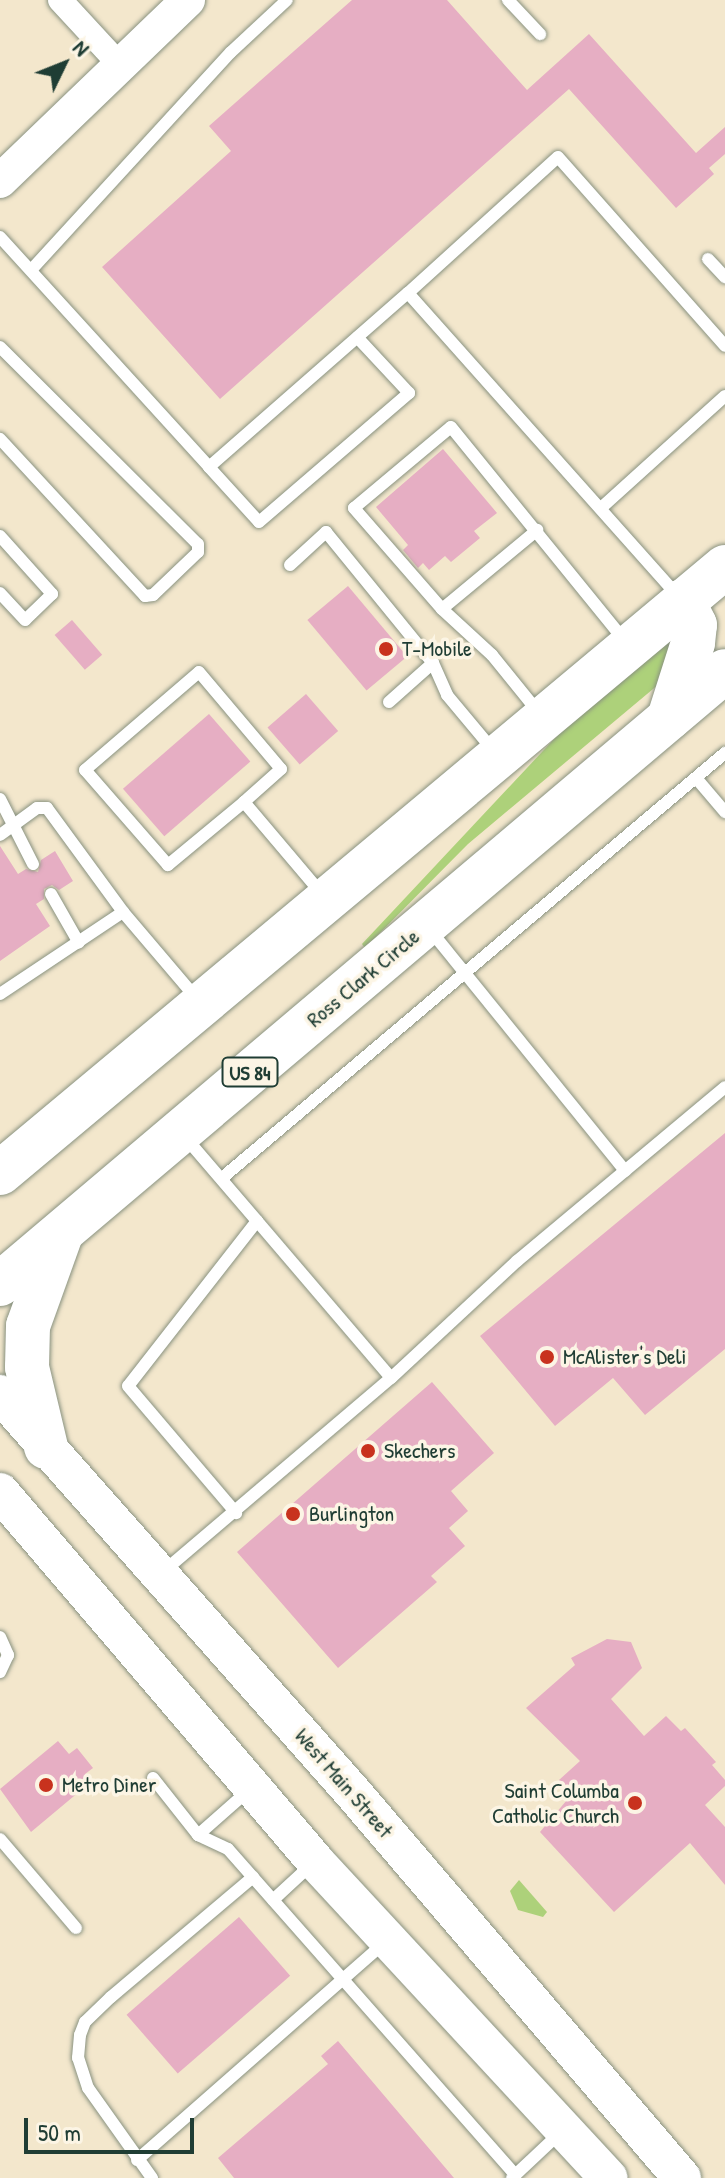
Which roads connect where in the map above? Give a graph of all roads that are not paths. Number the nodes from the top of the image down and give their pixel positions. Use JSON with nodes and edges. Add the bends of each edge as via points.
{"nodes":[{"id":1,"x":60,"y":0,"type":"edge"},
{"id":2,"x":188,"y":0,"type":"edge"},
{"id":3,"x":287,"y":0,"type":"edge"},
{"id":4,"x":508,"y":0,"type":"edge"},
{"id":5,"x":540,"y":34,"type":"dead end"},
{"id":6,"x":120,"y":65,"type":"junction"},
{"id":7,"x":0,"y":181,"type":"edge"},
{"id":8,"x":0,"y":237,"type":"edge"},
{"id":9,"x":708,"y":259,"type":"dead end"},
{"id":10,"x":32,"y":269,"type":"junction"},
{"id":11,"x":725,"y":277,"type":"edge"},
{"id":12,"x":408,"y":293,"type":"junction"},
{"id":13,"x":357,"y":337,"type":"junction"},
{"id":14,"x":725,"y":346,"type":"edge"},
{"id":15,"x":0,"y":347,"type":"edge"},
{"id":16,"x":725,"y":396,"type":"edge"},
{"id":17,"x":0,"y":439,"type":"edge"},
{"id":18,"x":209,"y":467,"type":"junction"},
{"id":19,"x":601,"y":508,"type":"junction"},
{"id":20,"x":537,"y":530,"type":"junction"},
{"id":21,"x":0,"y":536,"type":"edge"},
{"id":22,"x":290,"y":565,"type":"dead end"},
{"id":23,"x":725,"y":567,"type":"edge"},
{"id":24,"x":0,"y":593,"type":"edge"},
{"id":25,"x":683,"y":601,"type":"junction"},
{"id":26,"x":442,"y":609,"type":"junction"},
{"id":27,"x":629,"y":646,"type":"junction"},
{"id":28,"x":433,"y":663,"type":"junction"},
{"id":29,"x":725,"y":671,"type":"edge"},
{"id":30,"x":389,"y":702,"type":"dead end"},
{"id":31,"x":543,"y":718,"type":"junction"},
{"id":32,"x":668,"y":720,"type":"junction"},
{"id":33,"x":725,"y":753,"type":"edge"},
{"id":34,"x":497,"y":756,"type":"junction"},
{"id":35,"x":696,"y":778,"type":"junction"},
{"id":36,"x":0,"y":799,"type":"edge"},
{"id":37,"x":244,"y":802,"type":"junction"},
{"id":38,"x":725,"y":812,"type":"edge"},
{"id":39,"x":16,"y":823,"type":"junction"},
{"id":40,"x":0,"y":835,"type":"edge"},
{"id":41,"x":33,"y":864,"type":"dead end"},
{"id":42,"x":51,"y":894,"type":"dead end"},
{"id":43,"x":326,"y":899,"type":"junction"},
{"id":44,"x":123,"y":912,"type":"junction"},
{"id":45,"x":426,"y":925,"type":"junction"},
{"id":46,"x":79,"y":943,"type":"junction"},
{"id":47,"x":469,"y":974,"type":"junction"},
{"id":48,"x":0,"y":994,"type":"edge"},
{"id":49,"x":201,"y":1005,"type":"junction"},
{"id":50,"x":725,"y":1087,"type":"edge"},
{"id":51,"x":180,"y":1131,"type":"junction"},
{"id":52,"x":17,"y":1149,"type":"edge"},
{"id":53,"x":625,"y":1171,"type":"junction"},
{"id":54,"x":0,"y":1173,"type":"edge"},
{"id":55,"x":222,"y":1178,"type":"junction"},
{"id":56,"x":257,"y":1221,"type":"junction"},
{"id":57,"x":62,"y":1231,"type":"junction"},
{"id":58,"x":0,"y":1284,"type":"edge"},
{"id":59,"x":391,"y":1378,"type":"junction"},
{"id":60,"x":0,"y":1394,"type":"edge"},
{"id":61,"x":46,"y":1447,"type":"junction"},
{"id":62,"x":0,"y":1492,"type":"edge"},
{"id":63,"x":236,"y":1513,"type":"junction"},
{"id":64,"x":160,"y":1575,"type":"junction"},
{"id":65,"x":0,"y":1637,"type":"edge"},
{"id":66,"x":0,"y":1672,"type":"edge"},
{"id":67,"x":153,"y":1778,"type":"dead end"},
{"id":68,"x":251,"y":1788,"type":"junction"},
{"id":69,"x":198,"y":1835,"type":"junction"},
{"id":70,"x":0,"y":1839,"type":"edge"},
{"id":71,"x":315,"y":1861,"type":"junction"},
{"id":72,"x":253,"y":1877,"type":"junction"},
{"id":73,"x":273,"y":1900,"type":"junction"},
{"id":74,"x":76,"y":1928,"type":"dead end"},
{"id":75,"x":388,"y":1939,"type":"junction"},
{"id":76,"x":343,"y":1979,"type":"junction"},
{"id":77,"x":564,"y":2129,"type":"junction"},
{"id":78,"x":137,"y":2160,"type":"junction"},
{"id":79,"x":514,"y":2176,"type":"edge"},
{"id":80,"x":152,"y":2178,"type":"edge"},
{"id":81,"x":609,"y":2178,"type":"edge"},
{"id":82,"x":682,"y":2178,"type":"edge"}],
"edges":[{"from":1,"to":6,"type":"street"},
{"from":2,"to":6,"type":"main road"},
{"from":3,"to":10,"type":"lane","via":[[231,52]]},
{"from":4,"to":5,"type":"lane"},
{"from":6,"to":7,"type":"main road"},
{"from":8,"to":10,"type":"lane"},
{"from":9,"to":11,"type":"lane"},
{"from":10,"to":18,"type":"lane"},
{"from":12,"to":13,"type":"lane"},
{"from":12,"to":14,"type":"lane","via":[[558,157]]},
{"from":12,"to":19,"type":"lane"},
{"from":13,"to":18,"type":"lane"},
{"from":13,"to":18,"type":"lane","via":[[409,393],[259,522]]},
{"from":15,"to":17,"type":"lane","via":[[198,544],[198,552],[153,595],[145,596]]},
{"from":16,"to":19,"type":"lane"},
{"from":19,"to":25,"type":"lane"},
{"from":20,"to":26,"type":"lane"},
{"from":20,"to":26,"type":"lane","via":[[451,427],[354,508]]},
{"from":20,"to":27,"type":"lane"},
{"from":21,"to":24,"type":"lane","via":[[52,594],[25,620]]},
{"from":22,"to":28,"type":"lane","via":[[326,532]]},
{"from":23,"to":25,"type":"highway"},
{"from":25,"to":27,"type":"highway"},
{"from":25,"to":32,"type":"highway","via":[[695,625],[693,643]]},
{"from":26,"to":31,"type":"lane","via":[[492,655]]},
{"from":27,"to":31,"type":"highway"},
{"from":28,"to":30,"type":"lane"},
{"from":28,"to":34,"type":"lane","via":[[447,695]]},
{"from":29,"to":32,"type":"highway","name":"Ross Clark Circle","number":"US 84"},
{"from":31,"to":34,"type":"highway"},
{"from":32,"to":45,"type":"highway","name":"Ross Clark Circle","number":"US 84"},
{"from":33,"to":35,"type":"lane"},
{"from":34,"to":43,"type":"highway"},
{"from":35,"to":38,"type":"lane"},
{"from":35,"to":47,"type":"lane"},
{"from":36,"to":39,"type":"lane"},
{"from":37,"to":37,"type":"lane","via":[[281,769],[199,672],[85,770],[168,865]]},
{"from":37,"to":43,"type":"lane"},
{"from":39,"to":40,"type":"lane"},
{"from":39,"to":41,"type":"lane"},
{"from":39,"to":44,"type":"lane","via":[[37,808],[47,808]]},
{"from":42,"to":46,"type":"lane"},
{"from":43,"to":49,"type":"highway"},
{"from":44,"to":46,"type":"lane"},
{"from":44,"to":49,"type":"lane"},
{"from":45,"to":47,"type":"lane"},
{"from":45,"to":51,"type":"highway","name":"Ross Clark Circle","number":"US 84"},
{"from":46,"to":48,"type":"lane"},
{"from":47,"to":53,"type":"lane"},
{"from":47,"to":55,"type":"lane"},
{"from":49,"to":52,"type":"highway"},
{"from":50,"to":53,"type":"lane"},
{"from":51,"to":55,"type":"lane"},
{"from":51,"to":57,"type":"highway","name":"Ross Clark Circle","number":"US 84"},
{"from":52,"to":54,"type":"highway"},
{"from":53,"to":59,"type":"lane","via":[[423,1344]]},
{"from":55,"to":56,"type":"lane"},
{"from":56,"to":59,"type":"lane"},
{"from":56,"to":63,"type":"lane","via":[[128,1386]]},
{"from":57,"to":58,"type":"highway","name":"Ross Clark Circle","number":"US 84"},
{"from":57,"to":61,"type":"highway","via":[[28,1326],[27,1367]]},
{"from":59,"to":63,"type":"lane"},
{"from":60,"to":61,"type":"main road","name":"West Main Street"},
{"from":61,"to":64,"type":"main road","name":"West Main Street"},
{"from":62,"to":68,"type":"main road"},
{"from":63,"to":64,"type":"lane"},
{"from":64,"to":82,"type":"main road","name":"West Main Street"},
{"from":65,"to":66,"type":"lane","via":[[8,1655]]},
{"from":67,"to":69,"type":"lane"},
{"from":68,"to":69,"type":"lane"},
{"from":68,"to":71,"type":"main road"},
{"from":69,"to":72,"type":"lane","via":[[228,1849]]},
{"from":70,"to":74,"type":"lane"},
{"from":71,"to":73,"type":"lane"},
{"from":71,"to":75,"type":"main road"},
{"from":72,"to":73,"type":"lane"},
{"from":72,"to":78,"type":"lane","via":[[85,2022],[78,2058],[88,2088]]},
{"from":73,"to":76,"type":"lane"},
{"from":75,"to":76,"type":"lane"},
{"from":75,"to":77,"type":"main road"},
{"from":76,"to":78,"type":"lane"},
{"from":76,"to":79,"type":"lane"},
{"from":77,"to":79,"type":"lane"},
{"from":77,"to":81,"type":"main road"},
{"from":78,"to":80,"type":"lane"}]}
